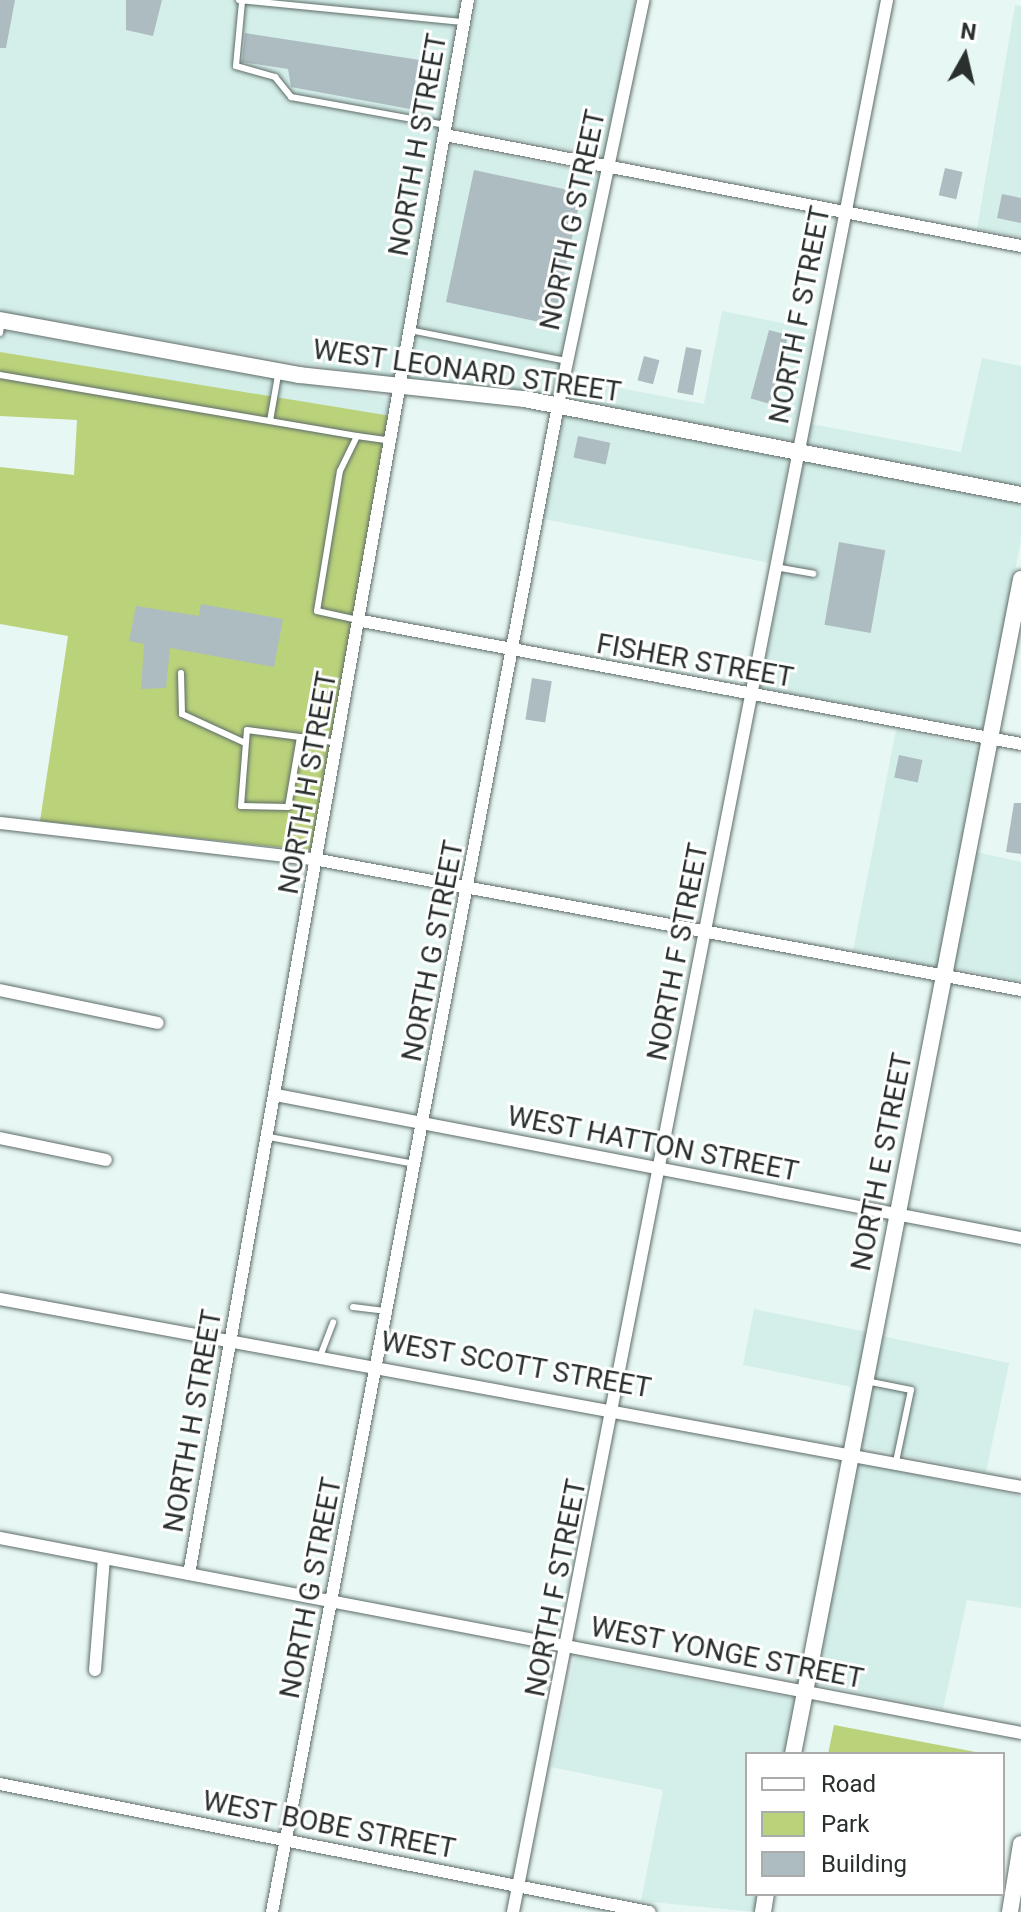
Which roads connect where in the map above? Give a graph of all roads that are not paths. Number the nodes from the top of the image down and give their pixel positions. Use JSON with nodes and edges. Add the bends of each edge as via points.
{"nodes":[{"id":1,"x":643,"y":0,"type":"edge"},
{"id":2,"x":887,"y":0,"type":"edge"},
{"id":3,"x":240,"y":1,"type":"edge"},
{"id":4,"x":467,"y":1,"type":"edge"},
{"id":5,"x":465,"y":22,"type":"junction"},
{"id":6,"x":446,"y":130,"type":"junction"},
{"id":7,"x":610,"y":166,"type":"junction"},
{"id":8,"x":844,"y":212,"type":"junction"},
{"id":9,"x":1021,"y":246,"type":"edge"},
{"id":10,"x":1,"y":324,"type":"edge"},
{"id":11,"x":409,"y":330,"type":"junction"},
{"id":12,"x":568,"y":361,"type":"junction"},
{"id":13,"x":279,"y":371,"type":"junction"},
{"id":14,"x":0,"y":375,"type":"edge"},
{"id":15,"x":402,"y":388,"type":"junction"},
{"id":16,"x":558,"y":405,"type":"junction"},
{"id":17,"x":270,"y":421,"type":"junction"},
{"id":18,"x":357,"y":436,"type":"junction"},
{"id":19,"x":395,"y":441,"type":"junction"},
{"id":20,"x":798,"y":451,"type":"junction"},
{"id":21,"x":1021,"y":495,"type":"edge"},
{"id":22,"x":775,"y":567,"type":"junction"},
{"id":23,"x":813,"y":574,"type":"dead end"},
{"id":24,"x":1021,"y":579,"type":"edge"},
{"id":25,"x":362,"y":621,"type":"junction"},
{"id":26,"x":515,"y":653,"type":"junction"},
{"id":27,"x":181,"y":673,"type":"dead end"},
{"id":28,"x":750,"y":695,"type":"junction"},
{"id":29,"x":300,"y":737,"type":"junction"},
{"id":30,"x":990,"y":738,"type":"junction"},
{"id":31,"x":245,"y":743,"type":"junction"},
{"id":32,"x":340,"y":743,"type":"junction"},
{"id":33,"x":1021,"y":744,"type":"edge"},
{"id":34,"x":0,"y":823,"type":"edge"},
{"id":35,"x":319,"y":860,"type":"junction"},
{"id":36,"x":470,"y":889,"type":"junction"},
{"id":37,"x":705,"y":933,"type":"junction"},
{"id":38,"x":944,"y":976,"type":"junction"},
{"id":39,"x":0,"y":990,"type":"edge"},
{"id":40,"x":1021,"y":990,"type":"edge"},
{"id":41,"x":158,"y":1023,"type":"dead end"},
{"id":42,"x":276,"y":1095,"type":"junction"},
{"id":43,"x":423,"y":1123,"type":"junction"},
{"id":44,"x":269,"y":1137,"type":"junction"},
{"id":45,"x":0,"y":1138,"type":"edge"},
{"id":46,"x":106,"y":1160,"type":"dead end"},
{"id":47,"x":415,"y":1164,"type":"junction"},
{"id":48,"x":662,"y":1171,"type":"junction"},
{"id":49,"x":898,"y":1215,"type":"junction"},
{"id":50,"x":1021,"y":1238,"type":"edge"},
{"id":51,"x":0,"y":1299,"type":"edge"},
{"id":52,"x":353,"y":1307,"type":"dead end"},
{"id":53,"x":387,"y":1311,"type":"junction"},
{"id":54,"x":333,"y":1322,"type":"dead end"},
{"id":55,"x":232,"y":1339,"type":"junction"},
{"id":56,"x":321,"y":1354,"type":"junction"},
{"id":57,"x":379,"y":1364,"type":"junction"},
{"id":58,"x":866,"y":1381,"type":"junction"},
{"id":59,"x":616,"y":1407,"type":"junction"},
{"id":60,"x":852,"y":1453,"type":"junction"},
{"id":61,"x":896,"y":1462,"type":"junction"},
{"id":62,"x":1021,"y":1487,"type":"edge"},
{"id":63,"x":0,"y":1538,"type":"edge"},
{"id":64,"x":104,"y":1558,"type":"junction"},
{"id":65,"x":189,"y":1574,"type":"junction"},
{"id":66,"x":333,"y":1601,"type":"junction"},
{"id":67,"x":569,"y":1647,"type":"junction"},
{"id":68,"x":95,"y":1670,"type":"dead end"},
{"id":69,"x":806,"y":1692,"type":"junction"},
{"id":70,"x":1021,"y":1733,"type":"edge"},
{"id":71,"x":793,"y":1752,"type":"edge"},
{"id":72,"x":0,"y":1784,"type":"edge"},
{"id":73,"x":286,"y":1841,"type":"junction"},
{"id":74,"x":1021,"y":1844,"type":"edge"},
{"id":75,"x":518,"y":1887,"type":"junction"},
{"id":76,"x":272,"y":1912,"type":"edge"},
{"id":77,"x":513,"y":1912,"type":"edge"},
{"id":78,"x":649,"y":1912,"type":"edge"},
{"id":79,"x":1010,"y":1912,"type":"edge"}],
"edges":[{"from":1,"to":7,"type":"street","name":"NORTH G STREET"},
{"from":2,"to":8,"type":"street","name":"NORTH F STREET"},
{"from":3,"to":5,"type":"lane"},
{"from":3,"to":6,"type":"lane","via":[[236,66],[275,77],[291,97]]},
{"from":4,"to":5,"type":"street","name":"NORTH H STREET"},
{"from":5,"to":6,"type":"street","name":"NORTH H STREET"},
{"from":6,"to":7,"type":"street"},
{"from":6,"to":11,"type":"street","name":"NORTH H STREET"},
{"from":7,"to":8,"type":"street"},
{"from":7,"to":12,"type":"street","name":"NORTH G STREET"},
{"from":8,"to":9,"type":"street"},
{"from":8,"to":20,"type":"street","name":"NORTH F STREET"},
{"from":10,"to":13,"type":"street","name":"WEST LEONARD STREET"},
{"from":11,"to":12,"type":"lane"},
{"from":11,"to":15,"type":"street","name":"NORTH H STREET"},
{"from":12,"to":16,"type":"street","name":"NORTH G STREET"},
{"from":13,"to":15,"type":"street","name":"WEST LEONARD STREET"},
{"from":13,"to":17,"type":"lane"},
{"from":14,"to":17,"type":"lane"},
{"from":15,"to":16,"type":"street","name":"WEST LEONARD STREET"},
{"from":15,"to":19,"type":"street","name":"NORTH H STREET"},
{"from":16,"to":20,"type":"street","name":"WEST LEONARD STREET"},
{"from":16,"to":26,"type":"street","name":"NORTH G STREET"},
{"from":17,"to":18,"type":"lane"},
{"from":18,"to":19,"type":"lane"},
{"from":18,"to":25,"type":"lane","via":[[340,471],[317,611]]},
{"from":19,"to":25,"type":"street","name":"NORTH H STREET"},
{"from":20,"to":21,"type":"street","name":"WEST LEONARD STREET"},
{"from":20,"to":22,"type":"street","name":"NORTH F STREET"},
{"from":22,"to":23,"type":"lane"},
{"from":22,"to":28,"type":"street","name":"NORTH F STREET"},
{"from":24,"to":30,"type":"street","name":"NORTH E STREET"},
{"from":25,"to":26,"type":"street","name":"FISHER STREET"},
{"from":25,"to":32,"type":"street","name":"NORTH H STREET"},
{"from":26,"to":28,"type":"street","name":"FISHER STREET"},
{"from":26,"to":36,"type":"street","name":"NORTH G STREET"},
{"from":27,"to":31,"type":"lane","via":[[182,714]]},
{"from":28,"to":30,"type":"street","name":"FISHER STREET"},
{"from":28,"to":37,"type":"street","name":"NORTH F STREET"},
{"from":29,"to":31,"type":"lane","via":[[247,730]]},
{"from":29,"to":31,"type":"lane","via":[[283,812],[236,800]]},
{"from":29,"to":32,"type":"lane"},
{"from":30,"to":33,"type":"street","name":"FISHER STREET"},
{"from":30,"to":38,"type":"street","name":"NORTH E STREET"},
{"from":32,"to":35,"type":"street","name":"NORTH H STREET"},
{"from":34,"to":35,"type":"street"},
{"from":35,"to":36,"type":"street"},
{"from":35,"to":42,"type":"street","name":"NORTH H STREET"},
{"from":36,"to":37,"type":"street"},
{"from":36,"to":43,"type":"street","name":"NORTH G STREET"},
{"from":37,"to":38,"type":"street"},
{"from":37,"to":48,"type":"street","name":"NORTH F STREET"},
{"from":38,"to":40,"type":"street"},
{"from":38,"to":49,"type":"street","name":"NORTH E STREET"},
{"from":39,"to":41,"type":"street"},
{"from":42,"to":43,"type":"street","name":"WEST HATTON STREET"},
{"from":42,"to":44,"type":"street","name":"NORTH H STREET"},
{"from":43,"to":47,"type":"street","name":"NORTH G STREET"},
{"from":43,"to":48,"type":"street","name":"WEST HATTON STREET"},
{"from":44,"to":47,"type":"lane"},
{"from":44,"to":55,"type":"street","name":"NORTH H STREET"},
{"from":45,"to":46,"type":"street"},
{"from":47,"to":53,"type":"street","name":"NORTH G STREET"},
{"from":48,"to":49,"type":"street","name":"WEST HATTON STREET"},
{"from":48,"to":59,"type":"street","name":"NORTH F STREET"},
{"from":49,"to":50,"type":"street","name":"WEST HATTON STREET"},
{"from":49,"to":58,"type":"street","name":"NORTH E STREET"},
{"from":51,"to":55,"type":"street","name":"WEST SCOTT STREET"},
{"from":52,"to":53,"type":"lane"},
{"from":53,"to":57,"type":"street","name":"NORTH G STREET"},
{"from":54,"to":56,"type":"lane"},
{"from":55,"to":56,"type":"street","name":"WEST SCOTT STREET"},
{"from":55,"to":65,"type":"street","name":"NORTH H STREET"},
{"from":56,"to":57,"type":"street","name":"WEST SCOTT STREET"},
{"from":57,"to":59,"type":"street","name":"WEST SCOTT STREET"},
{"from":57,"to":66,"type":"street","name":"NORTH G STREET"},
{"from":58,"to":60,"type":"street","name":"NORTH E STREET"},
{"from":58,"to":61,"type":"lane","via":[[911,1390]]},
{"from":59,"to":60,"type":"street","name":"WEST SCOTT STREET"},
{"from":59,"to":67,"type":"street","name":"NORTH F STREET"},
{"from":60,"to":61,"type":"street","name":"WEST SCOTT STREET"},
{"from":60,"to":69,"type":"street","name":"NORTH E STREET"},
{"from":61,"to":62,"type":"street","name":"WEST SCOTT STREET"},
{"from":63,"to":64,"type":"street","name":"WEST YONGE STREET"},
{"from":64,"to":65,"type":"street","name":"WEST YONGE STREET"},
{"from":64,"to":68,"type":"street"},
{"from":65,"to":66,"type":"street","name":"WEST YONGE STREET"},
{"from":66,"to":67,"type":"street","name":"WEST YONGE STREET"},
{"from":66,"to":73,"type":"street","name":"NORTH G STREET"},
{"from":67,"to":69,"type":"street","name":"WEST YONGE STREET"},
{"from":67,"to":75,"type":"street","name":"NORTH F STREET"},
{"from":69,"to":70,"type":"street","name":"WEST YONGE STREET"},
{"from":69,"to":71,"type":"street","name":"NORTH E STREET"},
{"from":72,"to":73,"type":"street","name":"WEST BOBE STREET"},
{"from":73,"to":75,"type":"street","name":"WEST BOBE STREET"},
{"from":73,"to":76,"type":"street","name":"NORTH G STREET"},
{"from":74,"to":79,"type":"street"},
{"from":75,"to":77,"type":"street","name":"NORTH F STREET"},
{"from":75,"to":78,"type":"street","name":"WEST BOBE STREET"}]}
